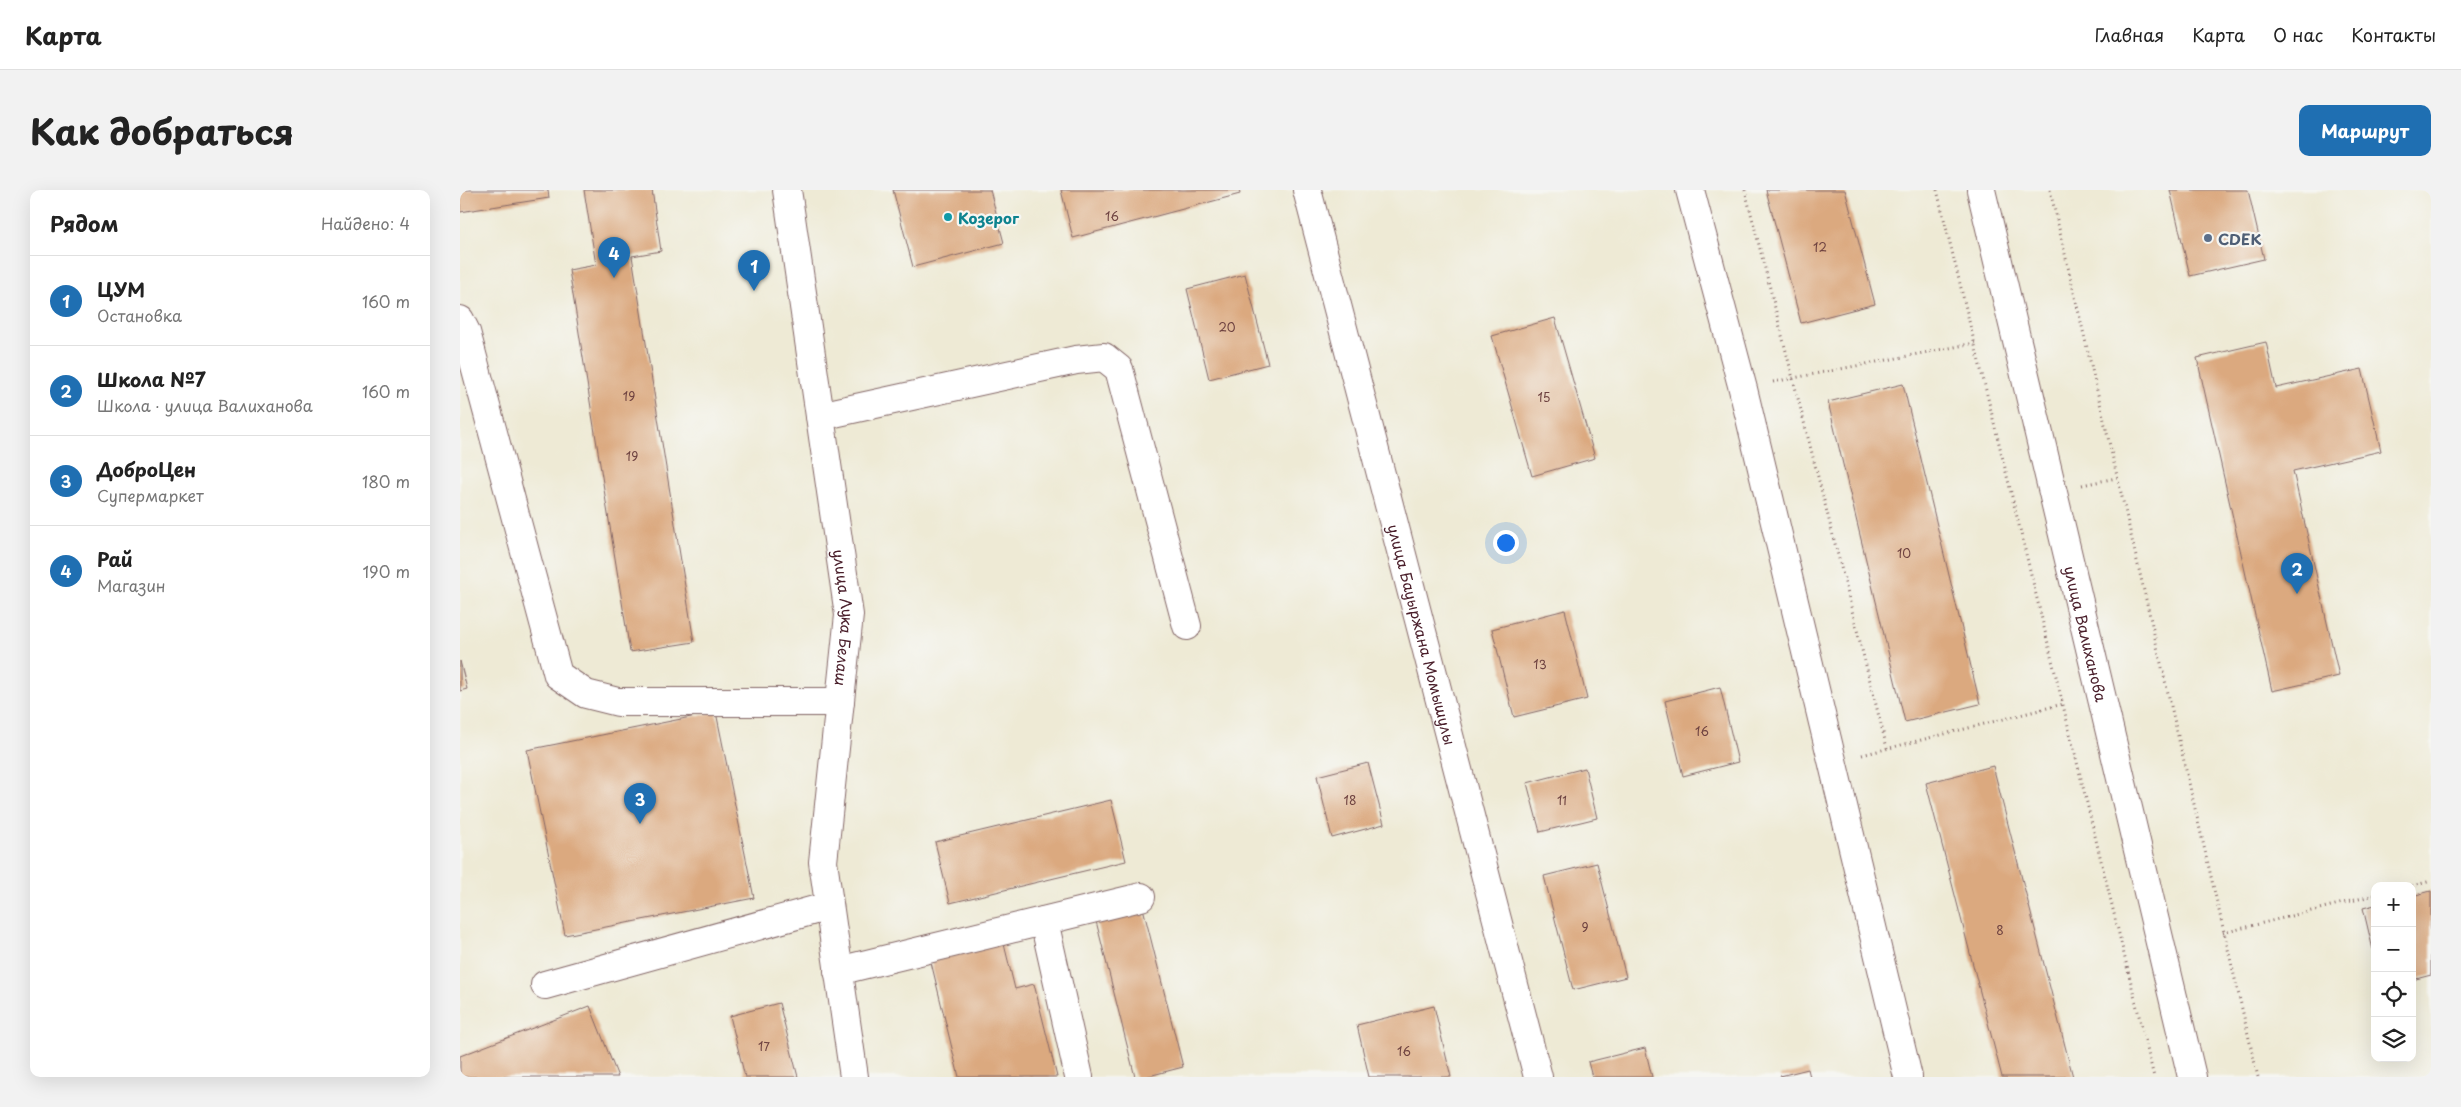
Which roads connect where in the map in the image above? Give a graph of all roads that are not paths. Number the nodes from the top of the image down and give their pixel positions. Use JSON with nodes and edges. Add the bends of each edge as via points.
{"nodes":[{"id":1,"x":787,"y":190,"type":"edge"},
{"id":2,"x":1306,"y":190,"type":"edge"},
{"id":3,"x":1690,"y":190,"type":"edge"},
{"id":4,"x":1981,"y":190,"type":"edge"},
{"id":5,"x":460,"y":320,"type":"edge"},
{"id":6,"x":820,"y":416,"type":"junction"},
{"id":7,"x":1187,"y":626,"type":"dead end"},
{"id":8,"x":840,"y":702,"type":"junction"},
{"id":9,"x":1141,"y":897,"type":"dead end"},
{"id":10,"x":829,"y":906,"type":"junction"},
{"id":11,"x":1044,"y":921,"type":"junction"},
{"id":12,"x":838,"y":971,"type":"junction"},
{"id":13,"x":545,"y":985,"type":"dead end"},
{"id":14,"x":854,"y":1077,"type":"edge"},
{"id":15,"x":1079,"y":1077,"type":"edge"},
{"id":16,"x":1538,"y":1077,"type":"edge"},
{"id":17,"x":1908,"y":1077,"type":"edge"},
{"id":18,"x":2192,"y":1077,"type":"edge"}],
"edges":[{"from":1,"to":6,"type":"street","name":"улица Лука Белаш"},
{"from":2,"to":16,"type":"street","name":"улица Бауыржана Момышулы"},
{"from":3,"to":17,"type":"street","via":[[1743,388]]},
{"from":4,"to":18,"type":"street","name":"улица Валиханова"},
{"from":5,"to":8,"type":"street","via":[[466,332],[558,676],[586,694],[618,702]]},
{"from":6,"to":7,"type":"street","via":[[1076,360],[1104,357],[1119,368]]},
{"from":6,"to":8,"type":"street","name":"улица Лука Белаш","via":[[849,615]]},
{"from":8,"to":10,"type":"street","name":"улица Лука Белаш","via":[[823,862]]},
{"from":9,"to":11,"type":"street"},
{"from":10,"to":12,"type":"street","name":"улица Лука Белаш"},
{"from":10,"to":13,"type":"street"},
{"from":11,"to":12,"type":"street"},
{"from":11,"to":15,"type":"street"},
{"from":12,"to":14,"type":"street","name":"улица Лука Белаш"}]}
